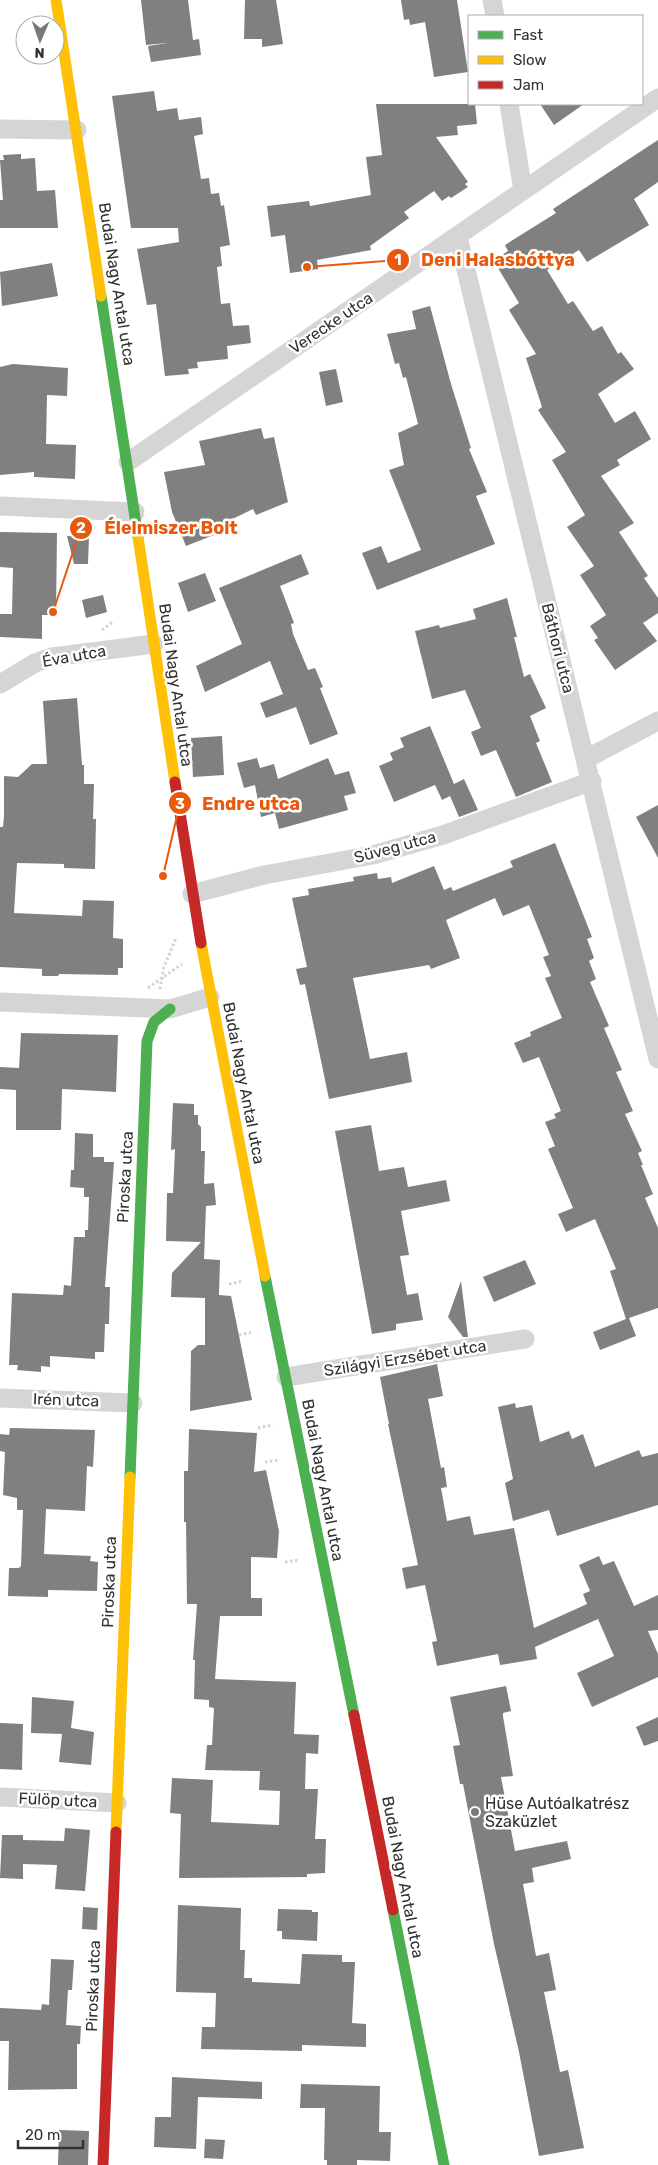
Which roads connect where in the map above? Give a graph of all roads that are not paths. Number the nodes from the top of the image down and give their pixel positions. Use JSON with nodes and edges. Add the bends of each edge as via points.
{"nodes":[{"id":1,"x":56,"y":0,"type":"edge"},
{"id":2,"x":492,"y":0,"type":"edge"},
{"id":3,"x":495,"y":15,"type":"edge"},
{"id":4,"x":658,"y":98,"type":"edge"},
{"id":5,"x":509,"y":105,"type":"edge"},
{"id":6,"x":0,"y":129,"type":"edge"},
{"id":7,"x":77,"y":130,"type":"junction"},
{"id":8,"x":523,"y":190,"type":"junction"},
{"id":9,"x":458,"y":237,"type":"junction"},
{"id":10,"x":128,"y":462,"type":"junction"},
{"id":11,"x":0,"y":506,"type":"edge"},
{"id":12,"x":135,"y":512,"type":"junction"},
{"id":13,"x":154,"y":644,"type":"junction"},
{"id":14,"x":0,"y":684,"type":"edge"},
{"id":15,"x":658,"y":721,"type":"edge"},
{"id":16,"x":586,"y":759,"type":"junction"},
{"id":17,"x":592,"y":781,"type":"junction"},
{"id":18,"x":192,"y":894,"type":"junction"},
{"id":19,"x":210,"y":997,"type":"junction"},
{"id":20,"x":0,"y":1002,"type":"edge"},
{"id":21,"x":165,"y":1009,"type":"junction"},
{"id":22,"x":658,"y":1059,"type":"edge"},
{"id":23,"x":525,"y":1339,"type":"dead end"},
{"id":24,"x":286,"y":1377,"type":"junction"},
{"id":25,"x":0,"y":1398,"type":"edge"},
{"id":26,"x":133,"y":1403,"type":"junction"},
{"id":27,"x":0,"y":1797,"type":"edge"},
{"id":28,"x":116,"y":1803,"type":"junction"},
{"id":29,"x":103,"y":2165,"type":"edge"},
{"id":30,"x":444,"y":2165,"type":"edge"}],
"edges":[{"from":1,"to":7,"type":"street","name":"Budai Nagy Antal utca"},
{"from":2,"to":3,"type":"street"},
{"from":4,"to":8,"type":"street","name":"Verecke utca"},
{"from":5,"to":8,"type":"street"},
{"from":6,"to":7,"type":"street"},
{"from":7,"to":10,"type":"street","name":"Budai Nagy Antal utca"},
{"from":8,"to":9,"type":"street","name":"Verecke utca"},
{"from":9,"to":10,"type":"street","name":"Verecke utca"},
{"from":9,"to":16,"type":"street","name":"Báthori utca"},
{"from":10,"to":12,"type":"street","name":"Budai Nagy Antal utca"},
{"from":11,"to":12,"type":"street"},
{"from":12,"to":13,"type":"street","name":"Budai Nagy Antal utca"},
{"from":13,"to":14,"type":"street","name":"Éva utca","via":[[52,657],[35,663]]},
{"from":13,"to":18,"type":"street","name":"Budai Nagy Antal utca"},
{"from":15,"to":16,"type":"street"},
{"from":16,"to":17,"type":"street","name":"Báthori utca"},
{"from":17,"to":18,"type":"street","name":"Süveg utca","via":[[443,834],[373,854],[264,875]]},
{"from":17,"to":22,"type":"street","name":"Báthori utca"},
{"from":18,"to":19,"type":"street","name":"Budai Nagy Antal utca"},
{"from":19,"to":21,"type":"street"},
{"from":19,"to":24,"type":"street","name":"Budai Nagy Antal utca"},
{"from":20,"to":21,"type":"street"},
{"from":21,"to":26,"type":"street","name":"Piroska utca","via":[[155,1019],[147,1041]]},
{"from":23,"to":24,"type":"street","name":"Szilágyi Erzsébet utca"},
{"from":24,"to":30,"type":"street","name":"Budai Nagy Antal utca"},
{"from":25,"to":26,"type":"street","name":"Irén utca"},
{"from":26,"to":28,"type":"street","name":"Piroska utca"},
{"from":27,"to":28,"type":"street","name":"Fülöp utca"},
{"from":28,"to":29,"type":"street","name":"Piroska utca"}]}
